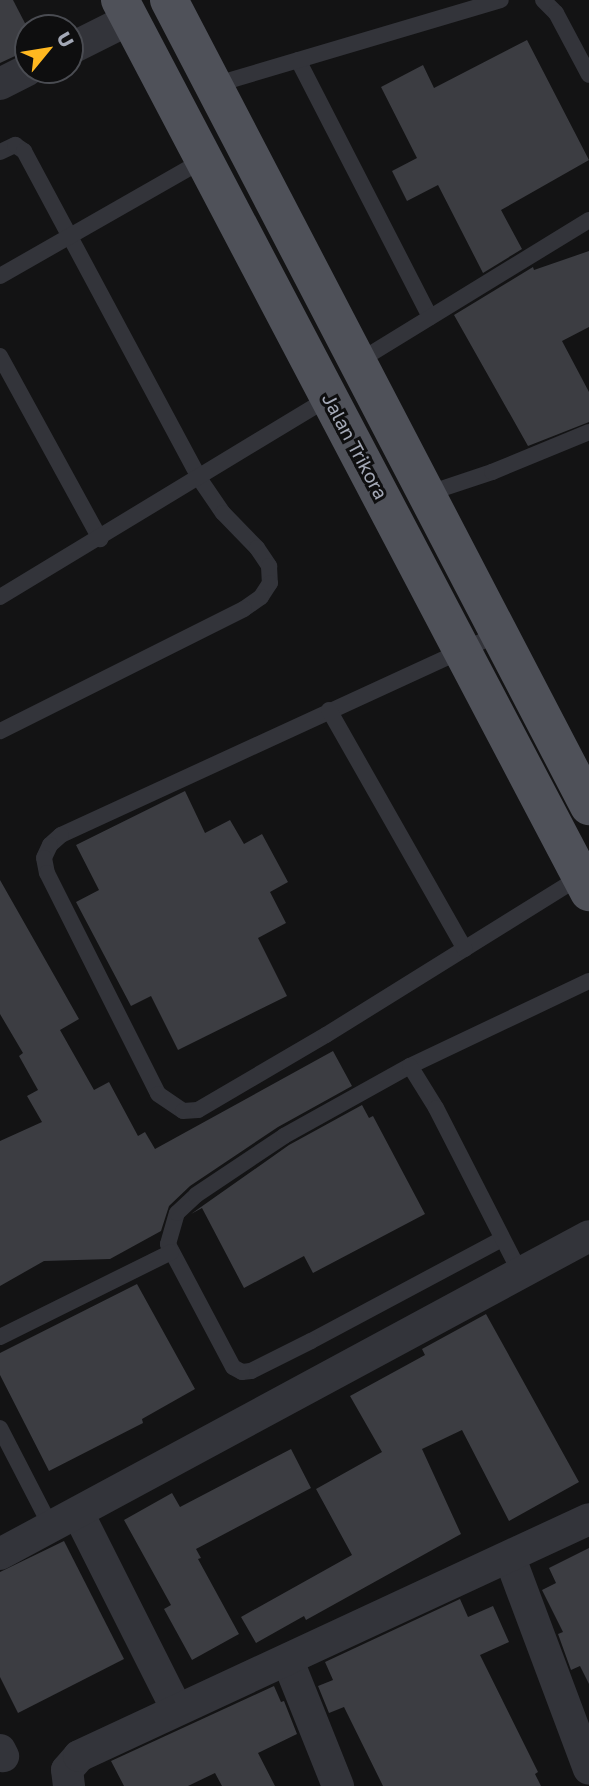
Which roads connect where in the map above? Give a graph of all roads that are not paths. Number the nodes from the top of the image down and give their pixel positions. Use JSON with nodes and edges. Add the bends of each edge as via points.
{"nodes":[{"id":1,"x":169,"y":0,"type":"edge"},
{"id":2,"x":501,"y":0,"type":"edge"},
{"id":3,"x":543,"y":0,"type":"edge"},
{"id":4,"x":125,"y":10,"type":"edge"},
{"id":5,"x":84,"y":39,"type":"edge"},
{"id":6,"x":299,"y":60,"type":"junction"},
{"id":7,"x":589,"y":75,"type":"edge"},
{"id":8,"x":214,"y":85,"type":"junction"},
{"id":9,"x":0,"y":152,"type":"edge"},
{"id":10,"x":203,"y":160,"type":"junction"},
{"id":11,"x":589,"y":220,"type":"edge"},
{"id":12,"x":69,"y":236,"type":"junction"},
{"id":13,"x":0,"y":276,"type":"edge"},
{"id":14,"x":430,"y":317,"type":"junction"},
{"id":15,"x":0,"y":356,"type":"edge"},
{"id":16,"x":359,"y":361,"type":"junction"},
{"id":17,"x":329,"y":398,"type":"junction"},
{"id":18,"x":589,"y":432,"type":"edge"},
{"id":19,"x":199,"y":478,"type":"junction"},
{"id":20,"x":426,"y":494,"type":"junction"},
{"id":21,"x":100,"y":539,"type":"junction"},
{"id":22,"x":0,"y":597,"type":"edge"},
{"id":23,"x":498,"y":634,"type":"junction"},
{"id":24,"x":460,"y":649,"type":"junction"},
{"id":25,"x":329,"y":710,"type":"junction"},
{"id":26,"x":0,"y":732,"type":"edge"},
{"id":27,"x":589,"y":806,"type":"edge"},
{"id":28,"x":585,"y":884,"type":"edge"},
{"id":29,"x":464,"y":949,"type":"junction"},
{"id":30,"x":589,"y":981,"type":"edge"},
{"id":31,"x":410,"y":1066,"type":"junction"},
{"id":32,"x":589,"y":1236,"type":"edge"},
{"id":33,"x":502,"y":1239,"type":"junction"},
{"id":34,"x":171,"y":1251,"type":"junction"},
{"id":35,"x":520,"y":1272,"type":"junction"},
{"id":36,"x":0,"y":1337,"type":"edge"},
{"id":37,"x":0,"y":1428,"type":"edge"},
{"id":38,"x":589,"y":1519,"type":"edge"},
{"id":39,"x":65,"y":1520,"type":"junction"},
{"id":40,"x":0,"y":1554,"type":"edge"},
{"id":41,"x":510,"y":1558,"type":"junction"},
{"id":42,"x":288,"y":1661,"type":"junction"},
{"id":43,"x":171,"y":1698,"type":"dead end"},
{"id":44,"x":589,"y":1769,"type":"edge"},
{"id":45,"x":69,"y":1786,"type":"edge"},
{"id":46,"x":338,"y":1786,"type":"edge"}],
"edges":[{"from":1,"to":8,"type":"main road"},
{"from":2,"to":6,"type":"lane"},
{"from":3,"to":7,"type":"lane","via":[[556,13]]},
{"from":4,"to":5,"type":"street"},
{"from":4,"to":10,"type":"main road","name":"Jalan Trikora"},
{"from":6,"to":8,"type":"lane"},
{"from":6,"to":14,"type":"lane"},
{"from":8,"to":16,"type":"main road"},
{"from":9,"to":12,"type":"lane","via":[[15,145],[24,151]]},
{"from":10,"to":12,"type":"lane"},
{"from":10,"to":17,"type":"main road","name":"Jalan Trikora"},
{"from":11,"to":14,"type":"lane"},
{"from":12,"to":13,"type":"lane"},
{"from":12,"to":19,"type":"lane"},
{"from":14,"to":16,"type":"lane"},
{"from":15,"to":21,"type":"lane"},
{"from":16,"to":20,"type":"main road"},
{"from":17,"to":19,"type":"lane"},
{"from":17,"to":24,"type":"main road","name":"Jalan Trikora"},
{"from":18,"to":20,"type":"lane"},
{"from":19,"to":21,"type":"lane"},
{"from":19,"to":26,"type":"lane","via":[[269,566],[270,583],[261,597]]},
{"from":20,"to":23,"type":"main road"},
{"from":21,"to":22,"type":"lane"},
{"from":23,"to":24,"type":"lane"},
{"from":23,"to":27,"type":"main road"},
{"from":24,"to":25,"type":"lane"},
{"from":24,"to":28,"type":"main road","name":"Jalan Trikora"},
{"from":25,"to":29,"type":"lane"},
{"from":25,"to":29,"type":"lane","via":[[61,835],[44,858],[47,873],[158,1094],[183,1111],[198,1110]]},
{"from":28,"to":29,"type":"lane"},
{"from":30,"to":31,"type":"lane"},
{"from":31,"to":33,"type":"lane"},
{"from":31,"to":34,"type":"lane","via":[[284,1136],[196,1195],[177,1213],[170,1230]]},
{"from":32,"to":35,"type":"street"},
{"from":33,"to":34,"type":"lane","via":[[311,1341],[242,1372],[233,1367]]},
{"from":33,"to":35,"type":"lane"},
{"from":34,"to":36,"type":"lane"},
{"from":35,"to":39,"type":"street"},
{"from":37,"to":39,"type":"lane"},
{"from":38,"to":41,"type":"street"},
{"from":39,"to":40,"type":"street"},
{"from":39,"to":43,"type":"street"},
{"from":41,"to":42,"type":"street"},
{"from":41,"to":44,"type":"street"},
{"from":42,"to":45,"type":"street","via":[[79,1756],[67,1770]]},
{"from":42,"to":46,"type":"street"}]}
